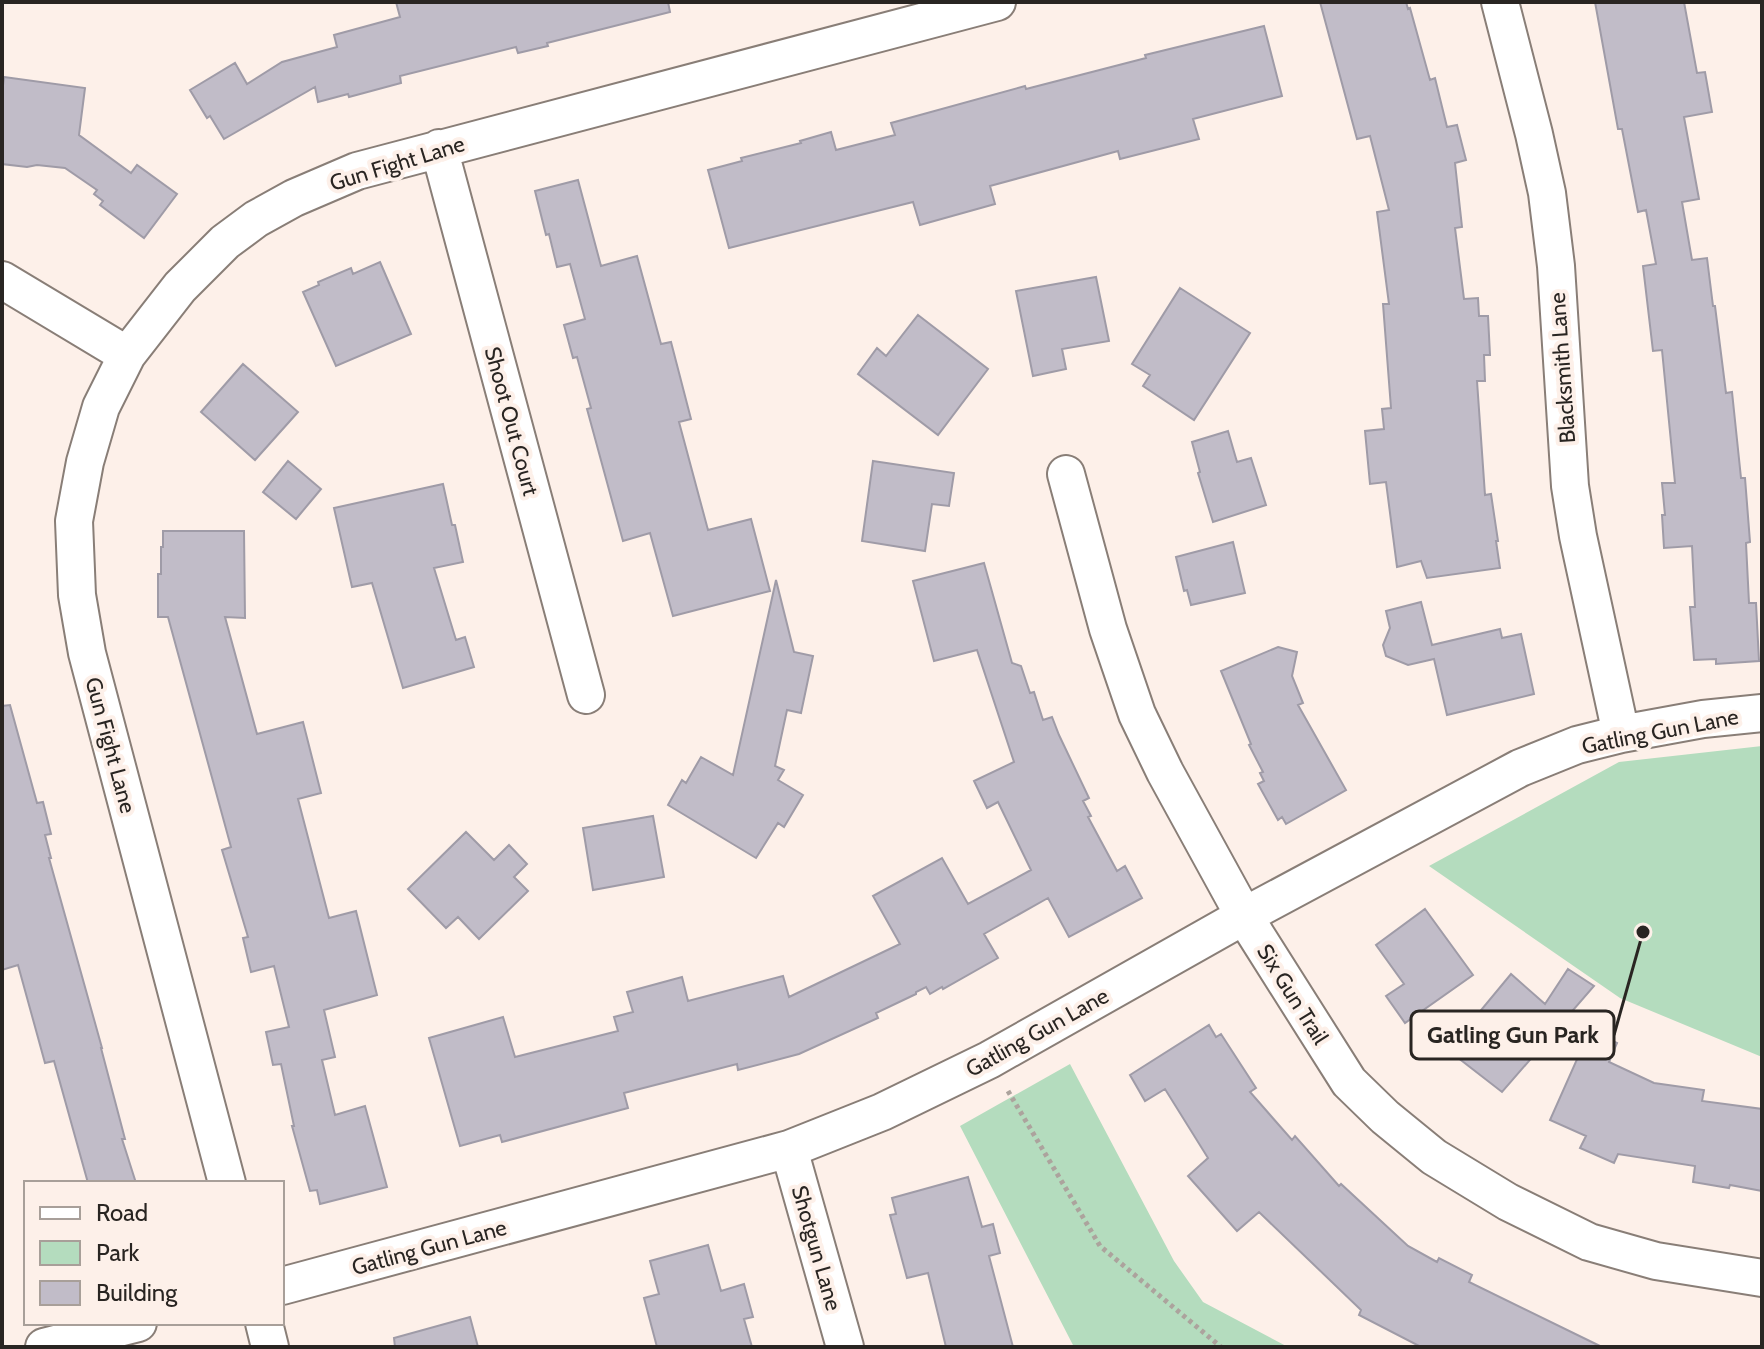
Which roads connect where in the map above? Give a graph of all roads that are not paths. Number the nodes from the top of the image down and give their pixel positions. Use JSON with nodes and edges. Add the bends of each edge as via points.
{"nodes":[{"id":1,"x":997,"y":2,"type":"edge"},
{"id":2,"x":1500,"y":2,"type":"edge"},
{"id":3,"x":439,"y":148,"type":"junction"},
{"id":4,"x":2,"y":280,"type":"edge"},
{"id":5,"x":127,"y":355,"type":"junction"},
{"id":6,"x":1066,"y":474,"type":"dead end"},
{"id":7,"x":586,"y":695,"type":"dead end"},
{"id":8,"x":1762,"y":713,"type":"edge"},
{"id":9,"x":1621,"y":734,"type":"junction"},
{"id":10,"x":1244,"y":916,"type":"junction"},
{"id":11,"x":789,"y":1149,"type":"junction"},
{"id":12,"x":226,"y":1181,"type":"edge"},
{"id":13,"x":1762,"y":1278,"type":"edge"},
{"id":14,"x":284,"y":1285,"type":"edge"},
{"id":15,"x":130,"y":1325,"type":"edge"},
{"id":16,"x":264,"y":1325,"type":"edge"},
{"id":17,"x":44,"y":1347,"type":"edge"},
{"id":18,"x":270,"y":1347,"type":"edge"},
{"id":19,"x":845,"y":1347,"type":"edge"}],
"edges":[{"from":1,"to":3,"type":"street","name":"Gun Fight Lane"},
{"from":2,"to":9,"type":"street","name":"Blacksmith Lane","via":[[1547,193],[1570,486]]},
{"from":3,"to":5,"type":"street","name":"Gun Fight Lane","via":[[357,171],[256,219],[180,287]]},
{"from":3,"to":7,"type":"street","name":"Shoot Out Court"},
{"from":4,"to":5,"type":"street"},
{"from":5,"to":12,"type":"street","name":"Gun Fight Lane","via":[[101,407],[85,462],[74,521],[77,595],[87,653]]},
{"from":6,"to":10,"type":"street","name":"Six Gun Trail","via":[[1137,714]]},
{"from":8,"to":9,"type":"street","name":"Gatling Gun Lane"},
{"from":9,"to":10,"type":"street","name":"Gatling Gun Lane","via":[[1520,768]]},
{"from":10,"to":11,"type":"street","name":"Gatling Gun Lane","via":[[989,1060],[882,1112]]},
{"from":10,"to":13,"type":"street","name":"Six Gun Trail","via":[[1349,1082],[1434,1157],[1589,1242],[1656,1261]]},
{"from":11,"to":14,"type":"street","name":"Gatling Gun Lane"},
{"from":11,"to":19,"type":"street","name":"Shotgun Lane"},
{"from":15,"to":17,"type":"street"},
{"from":16,"to":18,"type":"street"}]}
